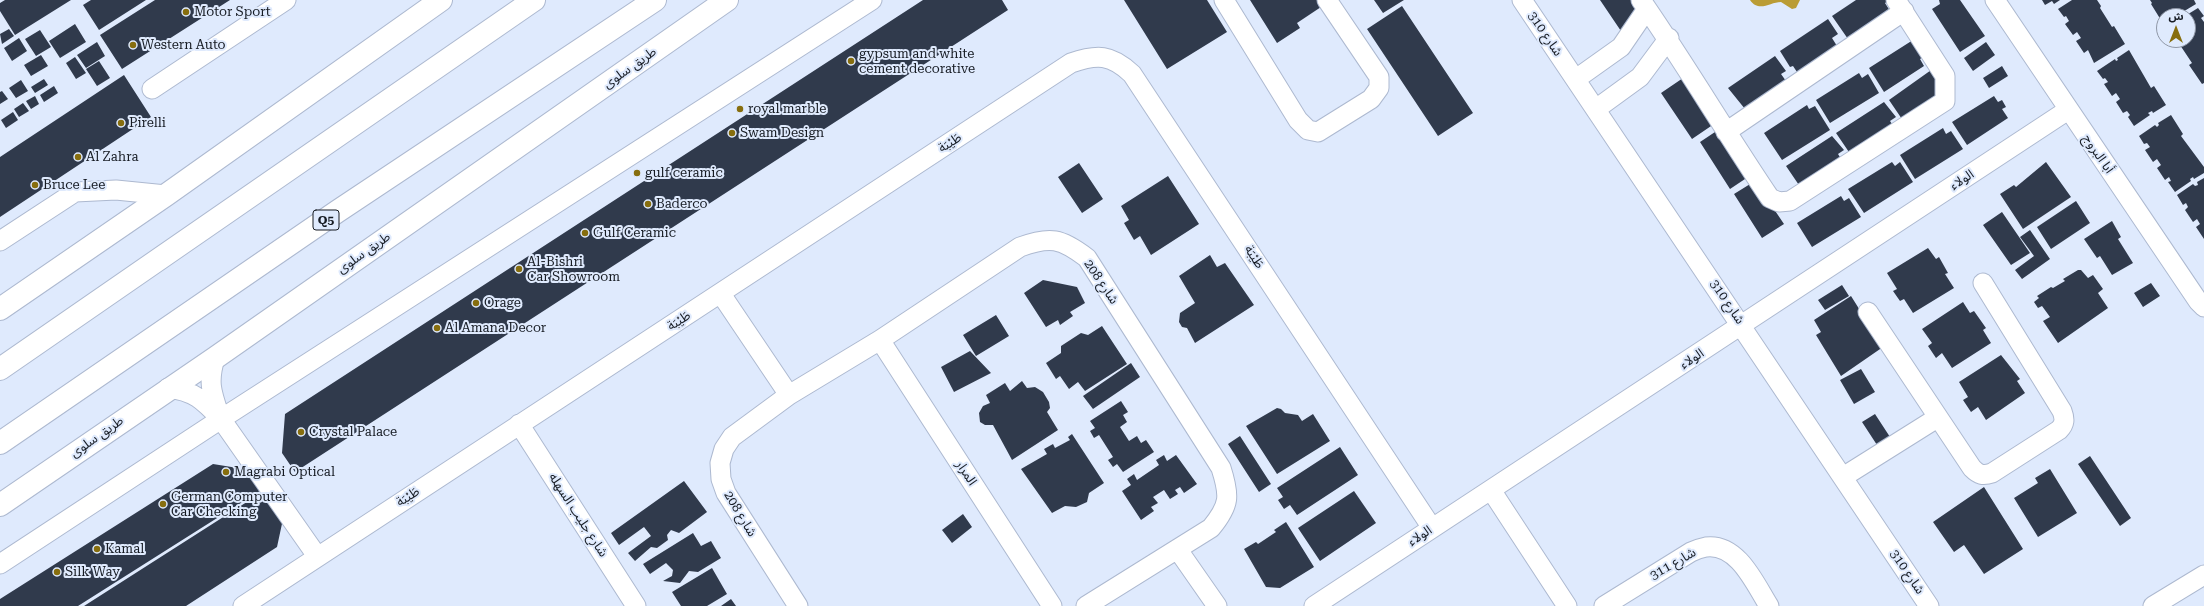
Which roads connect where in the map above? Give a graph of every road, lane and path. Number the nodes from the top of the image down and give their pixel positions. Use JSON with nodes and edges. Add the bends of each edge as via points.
{"nodes":[{"id":1,"x":286,"y":0,"type":"edge"},
{"id":2,"x":441,"y":0,"type":"edge"},
{"id":3,"x":534,"y":0,"type":"edge"},
{"id":4,"x":655,"y":0,"type":"edge"},
{"id":5,"x":727,"y":0,"type":"edge"},
{"id":6,"x":872,"y":0,"type":"edge"},
{"id":7,"x":1224,"y":0,"type":"edge"},
{"id":8,"x":1327,"y":0,"type":"edge"},
{"id":9,"x":1522,"y":0,"type":"edge"},
{"id":10,"x":1995,"y":0,"type":"edge"},
{"id":11,"x":1644,"y":4,"type":"edge"},
{"id":12,"x":1900,"y":6,"type":"edge"},
{"id":13,"x":1669,"y":38,"type":"junction"},
{"id":14,"x":1576,"y":79,"type":"junction"},
{"id":15,"x":152,"y":89,"type":"dead end"},
{"id":16,"x":1596,"y":109,"type":"junction"},
{"id":17,"x":2068,"y":110,"type":"junction"},
{"id":18,"x":1726,"y":132,"type":"junction"},
{"id":19,"x":166,"y":195,"type":"junction"},
{"id":20,"x":0,"y":241,"type":"edge"},
{"id":21,"x":1983,"y":283,"type":"dead end"},
{"id":22,"x":721,"y":294,"type":"junction"},
{"id":23,"x":2204,"y":307,"type":"edge"},
{"id":24,"x":0,"y":309,"type":"edge"},
{"id":25,"x":1868,"y":312,"type":"dead end"},
{"id":26,"x":1742,"y":326,"type":"junction"},
{"id":27,"x":880,"y":340,"type":"junction"},
{"id":28,"x":215,"y":358,"type":"junction"},
{"id":29,"x":0,"y":369,"type":"edge"},
{"id":30,"x":168,"y":388,"type":"junction"},
{"id":31,"x":789,"y":395,"type":"junction"},
{"id":32,"x":1937,"y":418,"type":"junction"},
{"id":33,"x":220,"y":419,"type":"junction"},
{"id":34,"x":520,"y":424,"type":"junction"},
{"id":35,"x":0,"y":443,"type":"edge"},
{"id":36,"x":1843,"y":477,"type":"junction"},
{"id":37,"x":1491,"y":490,"type":"junction"},
{"id":38,"x":0,"y":505,"type":"edge"},
{"id":39,"x":1432,"y":528,"type":"junction"},
{"id":40,"x":1178,"y":550,"type":"junction"},
{"id":41,"x":317,"y":556,"type":"junction"},
{"id":42,"x":0,"y":564,"type":"edge"},
{"id":43,"x":2204,"y":576,"type":"edge"},
{"id":44,"x":243,"y":606,"type":"edge"},
{"id":45,"x":635,"y":606,"type":"edge"},
{"id":46,"x":798,"y":606,"type":"edge"},
{"id":47,"x":1052,"y":606,"type":"edge"},
{"id":48,"x":1086,"y":606,"type":"edge"},
{"id":49,"x":1216,"y":606,"type":"edge"},
{"id":50,"x":1314,"y":606,"type":"edge"},
{"id":51,"x":1567,"y":606,"type":"edge"},
{"id":52,"x":1604,"y":606,"type":"edge"},
{"id":53,"x":1769,"y":606,"type":"edge"},
{"id":54,"x":1929,"y":606,"type":"edge"},
{"id":55,"x":2153,"y":606,"type":"edge"}],
"edges":[{"from":1,"to":15,"type":"street"},
{"from":2,"to":19,"type":"main road"},
{"from":3,"to":29,"type":"main road"},
{"from":4,"to":35,"type":"main road","number":"Q5","via":[[338,211]]},
{"from":5,"to":28,"type":"main road","name":"طريق سلوى"},
{"from":6,"to":33,"type":"street"},
{"from":7,"to":8,"type":"street","via":[[1298,120],[1308,130],[1318,132],[1371,99],[1379,88],[1379,77]]},
{"from":9,"to":14,"type":"street","name":"شارع 310"},
{"from":10,"to":17,"type":"street","name":"أبا البروج"},
{"from":11,"to":13,"type":"street"},
{"from":11,"to":14,"type":"street","via":[[1621,47]]},
{"from":12,"to":18,"type":"street"},
{"from":12,"to":18,"type":"street","via":[[1945,76],[1945,101],[1790,201],[1779,202],[1770,198]]},
{"from":13,"to":16,"type":"street","via":[[1640,77]]},
{"from":13,"to":18,"type":"street"},
{"from":14,"to":16,"type":"street","name":"شارع 310"},
{"from":16,"to":26,"type":"street","name":"شارع 310"},
{"from":17,"to":23,"type":"street","name":"أبا البروج"},
{"from":17,"to":26,"type":"street","name":"الولاء"},
{"from":19,"to":20,"type":"street","via":[[116,190],[75,192]]},
{"from":19,"to":24,"type":"main road"},
{"from":21,"to":32,"type":"street","via":[[2062,411],[2064,425],[1985,476],[1972,468]]},
{"from":22,"to":31,"type":"street"},
{"from":22,"to":34,"type":"street","name":"طَيْبَة"},
{"from":22,"to":39,"type":"street","name":"طَيْبَة","via":[[1071,64],[1086,58],[1104,57],[1114,60],[1132,74]]},
{"from":25,"to":32,"type":"street"},
{"from":26,"to":36,"type":"street","name":"شارع 310"},
{"from":26,"to":37,"type":"street","name":"الولاء"},
{"from":27,"to":31,"type":"street","name":"شارع 208"},
{"from":27,"to":40,"type":"street","name":"شارع 208","via":[[1020,247],[1036,241],[1055,239],[1071,245],[1087,258],[1221,468],[1228,499],[1223,513],[1211,528]]},
{"from":27,"to":47,"type":"street","name":"المرار"},
{"from":28,"to":30,"type":"main road","name":"طريق سلوى"},
{"from":28,"to":33,"type":"street","via":[[210,373],[210,386]]},
{"from":30,"to":33,"type":"street","via":[[191,393],[204,401]]},
{"from":30,"to":38,"type":"main road","name":"طريق سلوى"},
{"from":31,"to":46,"type":"street","name":"شارع 208","via":[[732,436],[724,449],[720,463],[721,479],[726,493]]},
{"from":32,"to":36,"type":"street"},
{"from":33,"to":41,"type":"street"},
{"from":33,"to":42,"type":"street"},
{"from":34,"to":41,"type":"street","name":"طَيْبَة"},
{"from":34,"to":45,"type":"street","name":"شارع جليب السهله"},
{"from":36,"to":54,"type":"street","name":"شارع 310"},
{"from":37,"to":39,"type":"street","name":"الولاء"},
{"from":37,"to":51,"type":"street"},
{"from":39,"to":50,"type":"street","name":"الولاء"},
{"from":40,"to":48,"type":"street","name":"شارع 208"},
{"from":40,"to":49,"type":"street"},
{"from":41,"to":44,"type":"street","name":"طَيْبَة"},
{"from":43,"to":55,"type":"street"},
{"from":52,"to":53,"type":"street","name":"شارع 311","via":[[1690,552],[1706,547],[1720,548],[1732,554]]}]}
